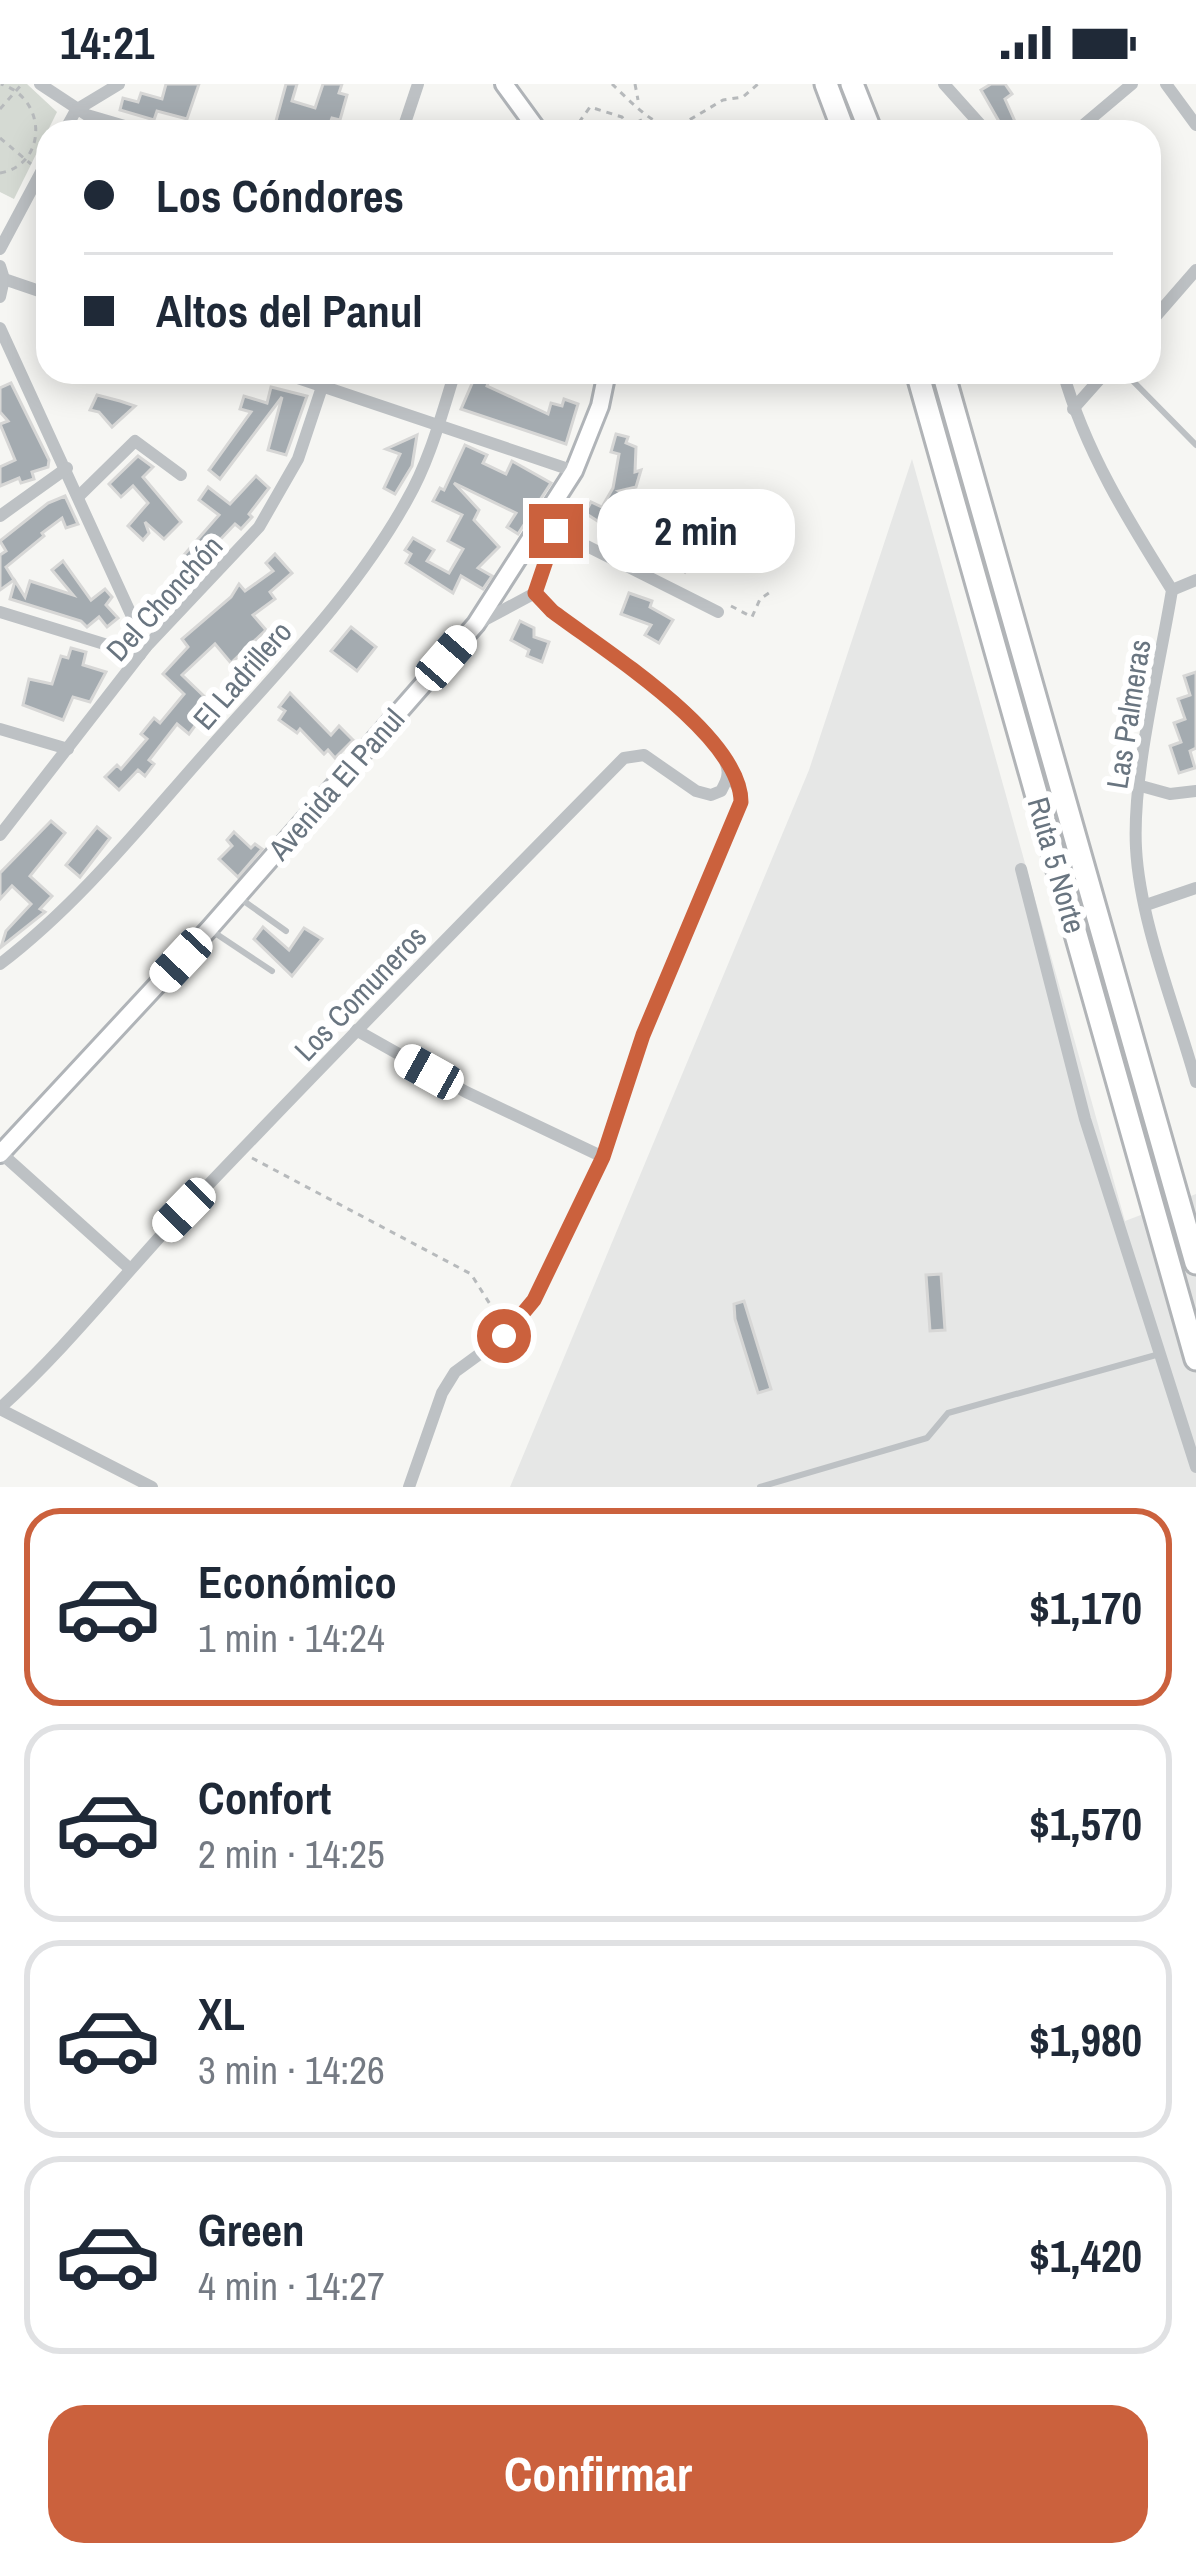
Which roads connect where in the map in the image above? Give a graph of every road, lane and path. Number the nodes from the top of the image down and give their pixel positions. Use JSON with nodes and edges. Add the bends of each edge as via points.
{"nodes":[{"id":1,"x":1,"y":84,"type":"edge"},
{"id":2,"x":40,"y":84,"type":"edge"},
{"id":3,"x":119,"y":84,"type":"edge"},
{"id":4,"x":418,"y":84,"type":"edge"},
{"id":5,"x":504,"y":84,"type":"edge"},
{"id":6,"x":612,"y":84,"type":"edge"},
{"id":7,"x":634,"y":84,"type":"edge"},
{"id":8,"x":758,"y":84,"type":"edge"},
{"id":9,"x":826,"y":84,"type":"edge"},
{"id":10,"x":852,"y":84,"type":"edge"},
{"id":11,"x":944,"y":84,"type":"edge"},
{"id":12,"x":1132,"y":84,"type":"edge"},
{"id":13,"x":1166,"y":84,"type":"edge"},
{"id":14,"x":20,"y":87,"type":"edge"},
{"id":15,"x":639,"y":104,"type":"junction"},
{"id":16,"x":0,"y":109,"type":"edge"},
{"id":17,"x":76,"y":110,"type":"junction"},
{"id":18,"x":646,"y":117,"type":"junction"},
{"id":19,"x":36,"y":120,"type":"edge"},
{"id":20,"x":71,"y":120,"type":"edge"},
{"id":21,"x":107,"y":120,"type":"edge"},
{"id":22,"x":406,"y":120,"type":"edge"},
{"id":23,"x":530,"y":120,"type":"edge"},
{"id":24,"x":581,"y":120,"type":"edge"},
{"id":25,"x":624,"y":120,"type":"edge"},
{"id":26,"x":640,"y":120,"type":"edge"},
{"id":27,"x":650,"y":120,"type":"edge"},
{"id":28,"x":689,"y":120,"type":"edge"},
{"id":29,"x":840,"y":120,"type":"edge"},
{"id":30,"x":866,"y":120,"type":"edge"},
{"id":31,"x":976,"y":120,"type":"edge"},
{"id":32,"x":1089,"y":120,"type":"edge"},
{"id":33,"x":1196,"y":125,"type":"edge"},
{"id":34,"x":36,"y":127,"type":"edge"},
{"id":35,"x":0,"y":138,"type":"edge"},
{"id":36,"x":23,"y":160,"type":"junction"},
{"id":37,"x":36,"y":163,"type":"edge"},
{"id":38,"x":0,"y":173,"type":"edge"},
{"id":39,"x":36,"y":181,"type":"edge"},
{"id":40,"x":31,"y":190,"type":"junction"},
{"id":41,"x":36,"y":192,"type":"edge"},
{"id":42,"x":0,"y":249,"type":"edge"},
{"id":43,"x":2,"y":273,"type":"edge"},
{"id":44,"x":1194,"y":277,"type":"edge"},
{"id":45,"x":36,"y":289,"type":"edge"},
{"id":46,"x":0,"y":297,"type":"edge"},
{"id":47,"x":1161,"y":311,"type":"edge"},
{"id":48,"x":0,"y":328,"type":"edge"},
{"id":49,"x":322,"y":384,"type":"edge"},
{"id":50,"x":336,"y":384,"type":"edge"},
{"id":51,"x":451,"y":384,"type":"edge"},
{"id":52,"x":605,"y":384,"type":"edge"},
{"id":53,"x":920,"y":384,"type":"edge"},
{"id":54,"x":947,"y":384,"type":"edge"},
{"id":55,"x":1066,"y":384,"type":"edge"},
{"id":56,"x":1095,"y":384,"type":"edge"},
{"id":57,"x":1136,"y":384,"type":"edge"},
{"id":58,"x":1073,"y":409,"type":"junction"},
{"id":59,"x":438,"y":425,"type":"junction"},
{"id":60,"x":1196,"y":445,"type":"edge"},
{"id":61,"x":67,"y":468,"type":"junction"},
{"id":62,"x":574,"y":471,"type":"junction"},
{"id":63,"x":182,"y":475,"type":"dead end"},
{"id":64,"x":80,"y":495,"type":"junction"},
{"id":65,"x":556,"y":499,"type":"junction"},
{"id":66,"x":0,"y":516,"type":"edge"},
{"id":67,"x":556,"y":531,"type":"junction"},
{"id":68,"x":1196,"y":580,"type":"edge"},
{"id":69,"x":1172,"y":590,"type":"junction"},
{"id":70,"x":772,"y":591,"type":"dead end"},
{"id":71,"x":535,"y":593,"type":"junction"},
{"id":72,"x":0,"y":612,"type":"edge"},
{"id":73,"x":718,"y":612,"type":"joint"},
{"id":74,"x":476,"y":624,"type":"junction"},
{"id":75,"x":143,"y":651,"type":"junction"},
{"id":76,"x":0,"y":729,"type":"edge"},
{"id":77,"x":68,"y":749,"type":"junction"},
{"id":78,"x":728,"y":772,"type":"junction"},
{"id":79,"x":1141,"y":786,"type":"junction"},
{"id":80,"x":1196,"y":790,"type":"edge"},
{"id":81,"x":0,"y":835,"type":"edge"},
{"id":82,"x":1021,"y":869,"type":"dead end"},
{"id":83,"x":1196,"y":888,"type":"edge"},
{"id":84,"x":238,"y":897,"type":"junction"},
{"id":85,"x":1146,"y":905,"type":"junction"},
{"id":86,"x":209,"y":929,"type":"junction"},
{"id":87,"x":286,"y":931,"type":"dead end"},
{"id":88,"x":0,"y":964,"type":"edge"},
{"id":89,"x":272,"y":971,"type":"dead end"},
{"id":90,"x":356,"y":1030,"type":"junction"},
{"id":91,"x":1196,"y":1082,"type":"edge"},
{"id":92,"x":240,"y":1151,"type":"junction"},
{"id":93,"x":0,"y":1154,"type":"edge"},
{"id":94,"x":603,"y":1157,"type":"junction"},
{"id":95,"x":1196,"y":1263,"type":"edge"},
{"id":96,"x":129,"y":1268,"type":"junction"},
{"id":97,"x":504,"y":1336,"type":"junction"},
{"id":98,"x":1160,"y":1354,"type":"junction"},
{"id":99,"x":1196,"y":1359,"type":"edge"},
{"id":100,"x":0,"y":1408,"type":"edge"},
{"id":101,"x":1196,"y":1467,"type":"edge"},
{"id":102,"x":152,"y":1487,"type":"edge"},
{"id":103,"x":409,"y":1487,"type":"edge"},
{"id":104,"x":760,"y":1487,"type":"edge"}],
"edges":[{"from":1,"to":14,"type":"path"},
{"from":2,"to":17,"type":"street"},
{"from":3,"to":17,"type":"street"},
{"from":4,"to":22,"type":"street"},
{"from":5,"to":23,"type":"street"},
{"from":6,"to":15,"type":"path"},
{"from":7,"to":15,"type":"path"},
{"from":8,"to":28,"type":"path"},
{"from":9,"to":29,"type":"highway"},
{"from":10,"to":30,"type":"highway"},
{"from":11,"to":31,"type":"street"},
{"from":12,"to":32,"type":"street"},
{"from":13,"to":33,"type":"street"},
{"from":14,"to":16,"type":"path"},
{"from":14,"to":19,"type":"path"},
{"from":15,"to":18,"type":"path"},
{"from":17,"to":20,"type":"street"},
{"from":17,"to":21,"type":"street"},
{"from":18,"to":26,"type":"path"},
{"from":18,"to":27,"type":"path"},
{"from":24,"to":25,"type":"path","via":[[590,107]]},
{"from":34,"to":36,"type":"path"},
{"from":35,"to":36,"type":"path"},
{"from":36,"to":37,"type":"path"},
{"from":36,"to":38,"type":"path"},
{"from":39,"to":40,"type":"street"},
{"from":40,"to":41,"type":"street"},
{"from":40,"to":42,"type":"street"},
{"from":43,"to":45,"type":"street"},
{"from":43,"to":46,"type":"street"},
{"from":44,"to":47,"type":"street"},
{"from":48,"to":61,"type":"street"},
{"from":49,"to":75,"type":"street","name":"Del Chonchón","via":[[298,459],[259,527]]},
{"from":50,"to":59,"type":"street"},
{"from":51,"to":59,"type":"street","name":"El Ladrillero"},
{"from":52,"to":62,"type":"street","name":"Avenida El Panul"},
{"from":53,"to":99,"type":"highway","name":"Ruta 5 Norte"},
{"from":54,"to":95,"type":"highway","name":"Ruta 5 Norte"},
{"from":55,"to":58,"type":"street"},
{"from":56,"to":58,"type":"street"},
{"from":57,"to":60,"type":"lane"},
{"from":58,"to":69,"type":"street","via":[[1115,499]]},
{"from":59,"to":62,"type":"street"},
{"from":59,"to":88,"type":"street","name":"El Ladrillero","via":[[394,521],[305,640],[132,836]]},
{"from":61,"to":64,"type":"street"},
{"from":61,"to":66,"type":"street"},
{"from":62,"to":65,"type":"street","name":"Avenida El Panul"},
{"from":63,"to":64,"type":"street","via":[[136,441]]},
{"from":64,"to":75,"type":"street"},
{"from":65,"to":67,"type":"street"},
{"from":65,"to":74,"type":"street","name":"Avenida El Panul"},
{"from":67,"to":71,"type":"street"},
{"from":67,"to":73,"type":"street"},
{"from":68,"to":69,"type":"street"},
{"from":69,"to":79,"type":"street","name":"Las Palmeras"},
{"from":70,"to":73,"type":"path","via":[[752,617],[730,606]]},
{"from":71,"to":74,"type":"street"},
{"from":71,"to":78,"type":"street","via":[[692,717]]},
{"from":72,"to":75,"type":"street"},
{"from":74,"to":84,"type":"street","name":"Avenida El Panul"},
{"from":75,"to":77,"type":"street","name":"Del Chonchón"},
{"from":76,"to":77,"type":"street"},
{"from":77,"to":81,"type":"street","name":"Del Chonchón"},
{"from":78,"to":90,"type":"street","name":"Los Comuneros","via":[[722,791],[711,795],[644,755],[624,758]]},
{"from":78,"to":94,"type":"street","via":[[741,802],[651,1015]]},
{"from":79,"to":80,"type":"street"},
{"from":79,"to":85,"type":"street","name":"Las Palmeras","via":[[1136,846]]},
{"from":82,"to":98,"type":"street","via":[[1085,1119]]},
{"from":83,"to":85,"type":"street"},
{"from":84,"to":86,"type":"street","name":"Avenida El Panul"},
{"from":84,"to":87,"type":"lane"},
{"from":85,"to":91,"type":"street","name":"Las Palmeras"},
{"from":86,"to":89,"type":"lane"},
{"from":86,"to":93,"type":"street","name":"Avenida El Panul"},
{"from":90,"to":92,"type":"street","name":"Los Comuneros"},
{"from":90,"to":94,"type":"street"},
{"from":92,"to":96,"type":"street","name":"Los Comuneros"},
{"from":92,"to":97,"type":"path","via":[[471,1274]]},
{"from":93,"to":96,"type":"street"},
{"from":94,"to":97,"type":"street","via":[[534,1300]]},
{"from":96,"to":100,"type":"street","name":"Los Comuneros"},
{"from":97,"to":103,"type":"street","via":[[472,1356],[442,1393]]},
{"from":98,"to":101,"type":"street"},
{"from":98,"to":104,"type":"lane","via":[[948,1413],[927,1438]]},
{"from":100,"to":102,"type":"street"}]}
